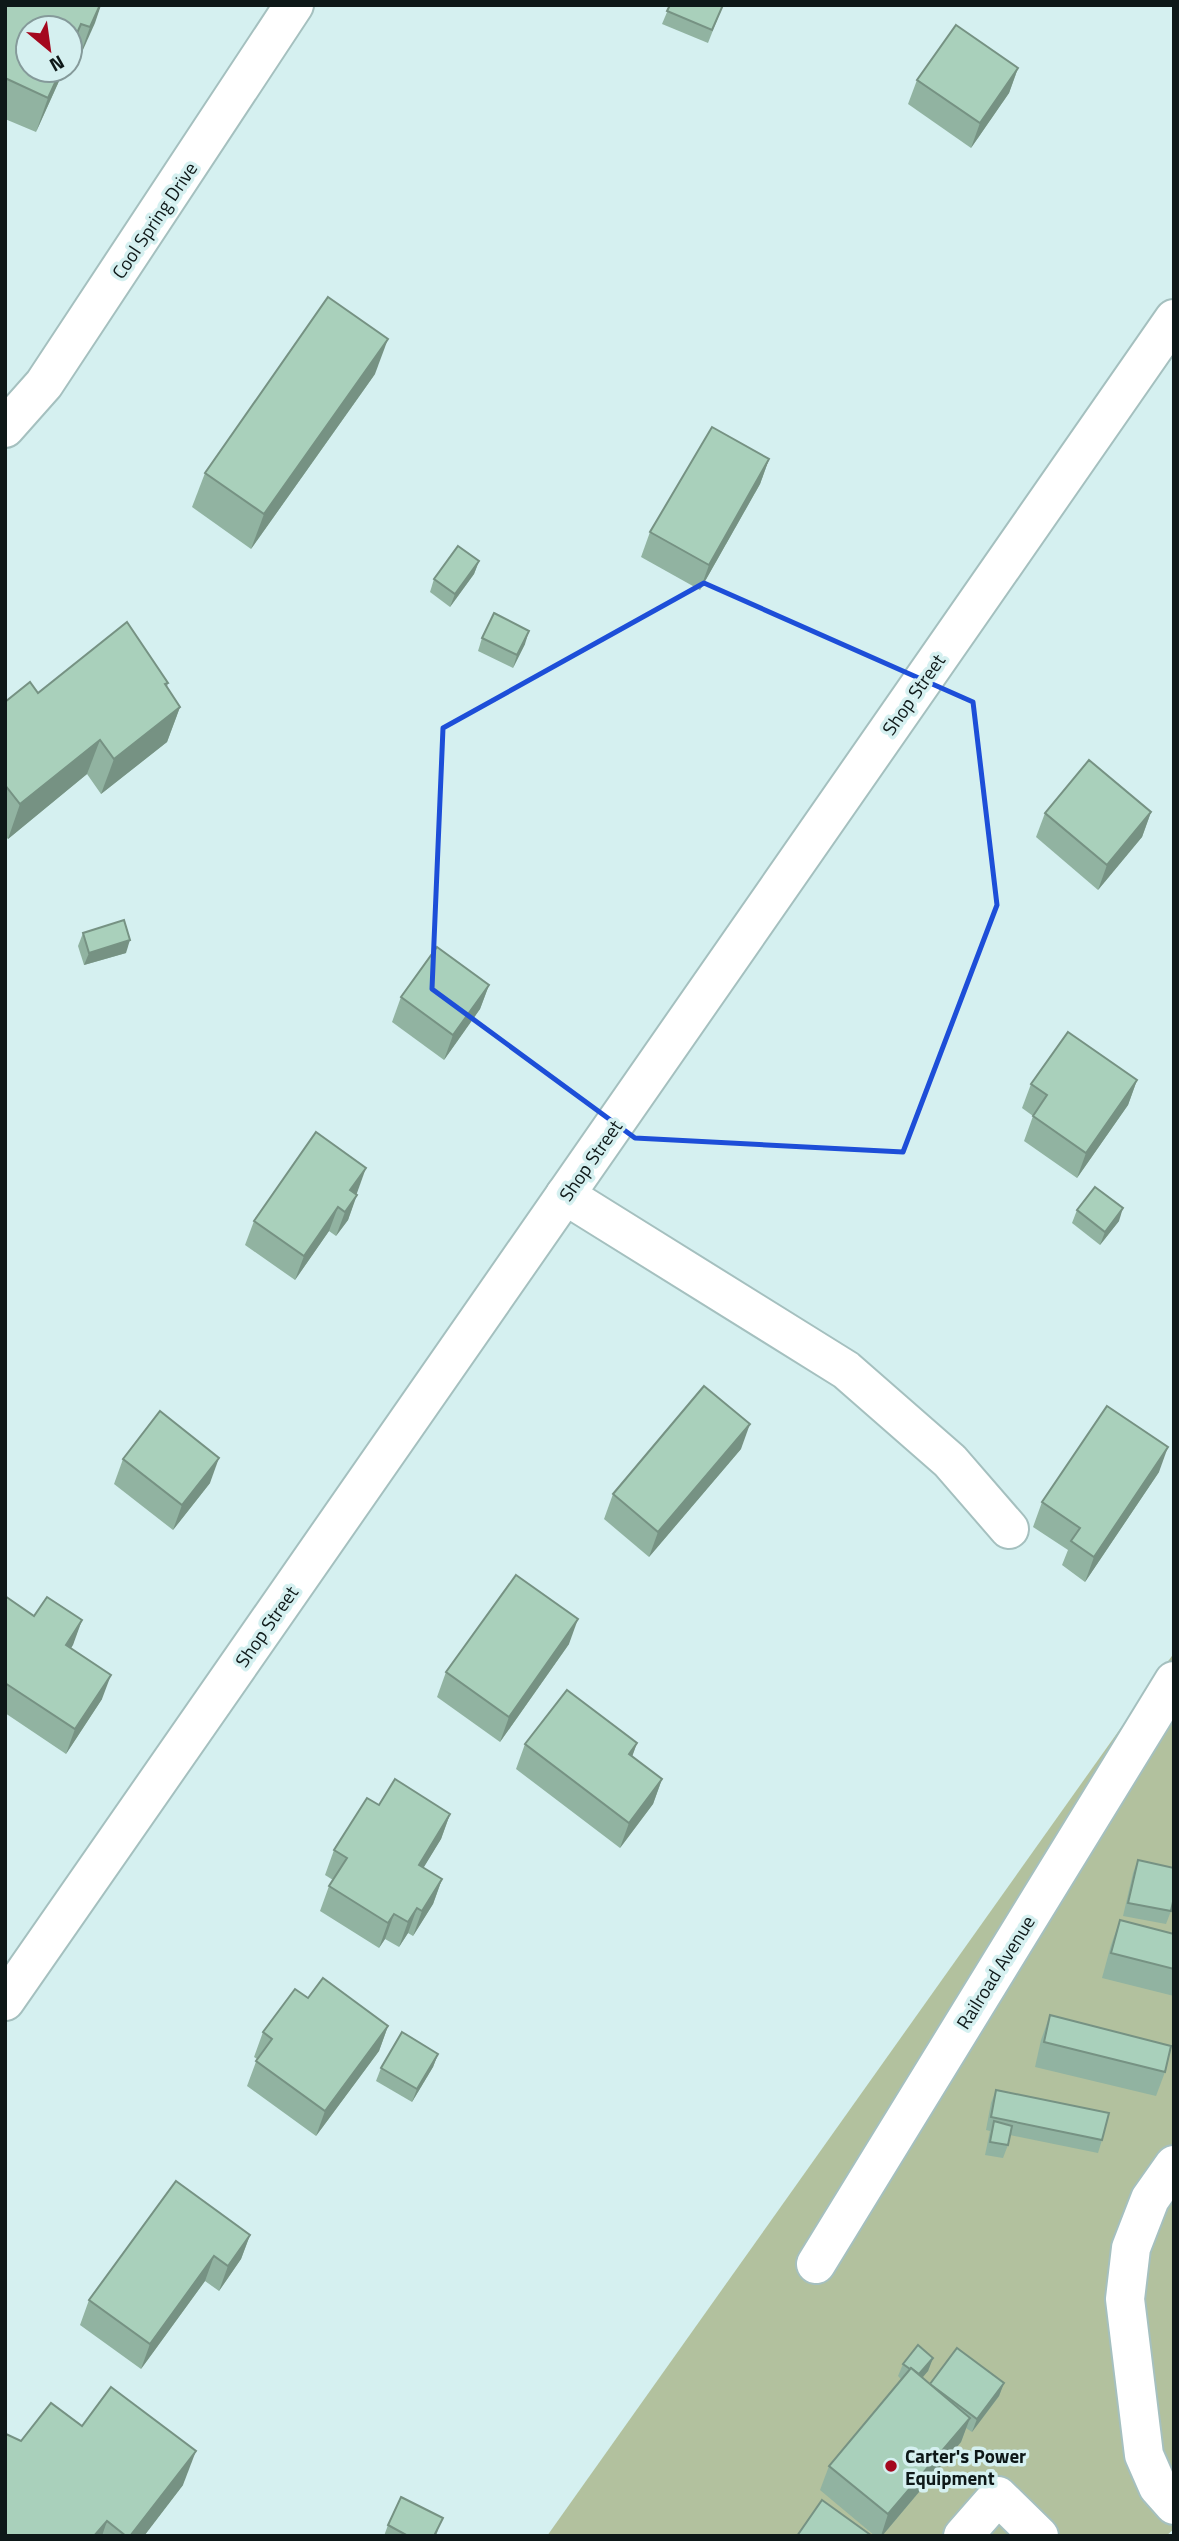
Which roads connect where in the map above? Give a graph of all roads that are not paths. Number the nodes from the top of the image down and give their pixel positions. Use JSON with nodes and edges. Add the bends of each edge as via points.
{"nodes":[{"id":1,"x":295,"y":5,"type":"edge"},
{"id":2,"x":1174,"y":319,"type":"edge"},
{"id":3,"x":5,"y":428,"type":"edge"},
{"id":4,"x":565,"y":1195,"type":"junction"},
{"id":5,"x":1009,"y":1529,"type":"dead end"},
{"id":6,"x":1174,"y":1681,"type":"edge"},
{"id":7,"x":10,"y":1983,"type":"edge"},
{"id":8,"x":1174,"y":2165,"type":"edge"},
{"id":9,"x":816,"y":2264,"type":"dead end"},
{"id":10,"x":1174,"y":2505,"type":"edge"},
{"id":11,"x":963,"y":2536,"type":"edge"},
{"id":12,"x":1039,"y":2536,"type":"edge"}],
"edges":[{"from":1,"to":3,"type":"street","name":"Cool Spring Drive","via":[[44,384]]},
{"from":2,"to":4,"type":"street","name":"Shop Street"},
{"from":4,"to":5,"type":"street","via":[[846,1370],[950,1461]]},
{"from":4,"to":7,"type":"street","name":"Shop Street"},
{"from":6,"to":9,"type":"street","name":"Railroad Avenue"},
{"from":8,"to":10,"type":"street","via":[[1150,2199],[1131,2248],[1125,2299],[1144,2455],[1158,2487]]},
{"from":11,"to":12,"type":"street","via":[[998,2496]]}]}
